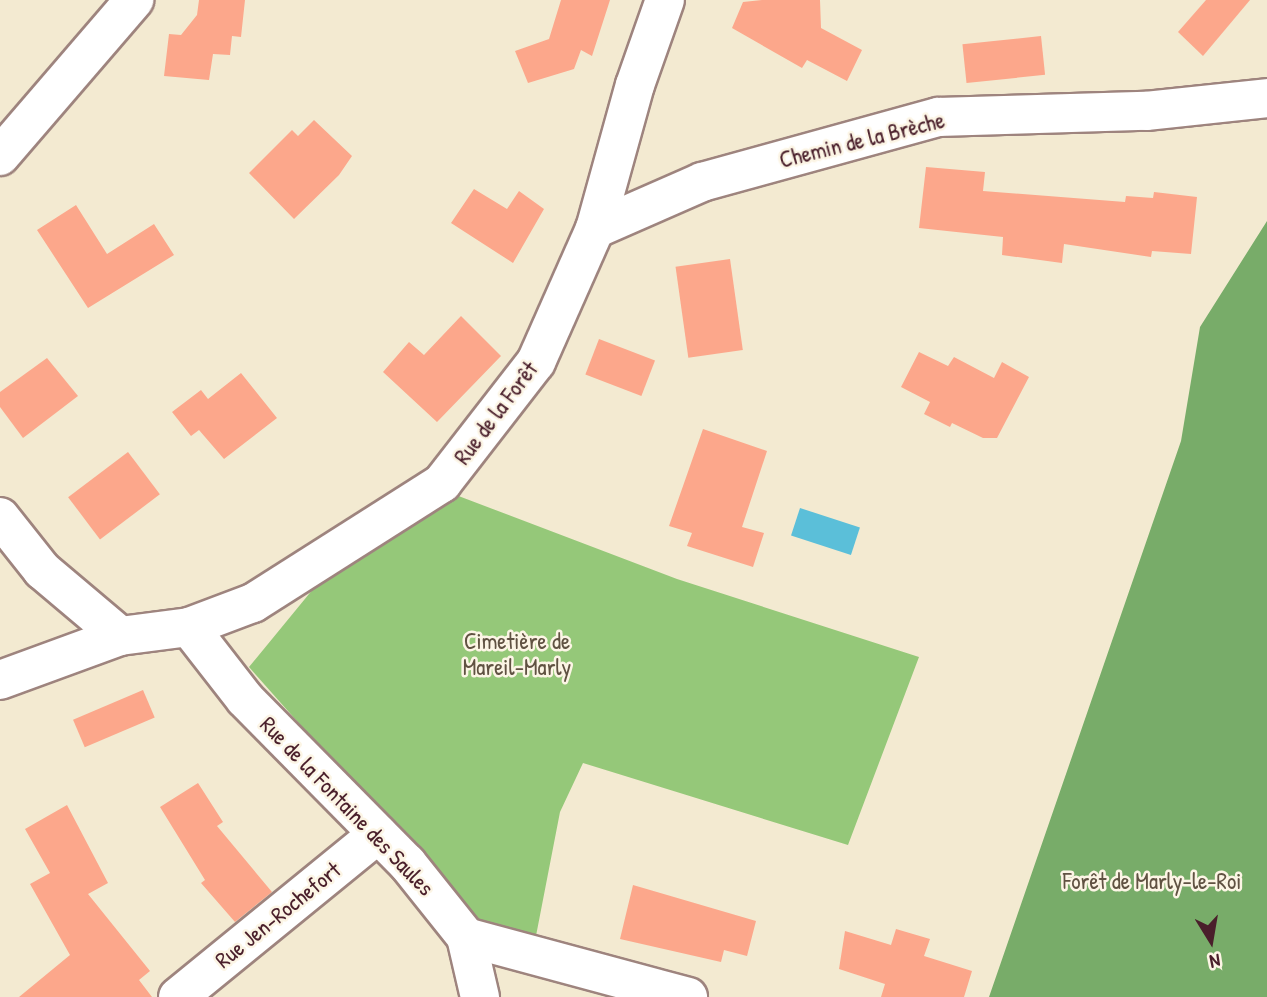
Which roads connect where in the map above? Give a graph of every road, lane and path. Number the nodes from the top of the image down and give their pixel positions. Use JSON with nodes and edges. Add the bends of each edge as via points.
{"nodes":[{"id":1,"x":134,"y":0,"type":"edge"},
{"id":2,"x":665,"y":0,"type":"edge"},
{"id":3,"x":1267,"y":98,"type":"edge"},
{"id":4,"x":0,"y":156,"type":"edge"},
{"id":5,"x":595,"y":229,"type":"junction"},
{"id":6,"x":0,"y":517,"type":"edge"},
{"id":7,"x":189,"y":627,"type":"junction"},
{"id":8,"x":120,"y":636,"type":"junction"},
{"id":9,"x":0,"y":680,"type":"edge"},
{"id":10,"x":379,"y":834,"type":"junction"},
{"id":11,"x":466,"y":936,"type":"junction"},
{"id":12,"x":178,"y":997,"type":"edge"},
{"id":13,"x":480,"y":997,"type":"edge"},
{"id":14,"x":688,"y":997,"type":"edge"}],
"edges":[{"from":1,"to":4,"type":"street"},
{"from":2,"to":5,"type":"street","name":"Rue de la Forêt","via":[[635,85]]},
{"from":3,"to":5,"type":"street","name":"Chemin de la Brèche","via":[[1146,111],[938,117],[702,182]]},
{"from":5,"to":7,"type":"street","name":"Rue de la Forêt","via":[[537,362],[442,483],[253,603]]},
{"from":6,"to":8,"type":"street","via":[[43,570]]},
{"from":7,"to":8,"type":"street","name":"Rue de la Forêt"},
{"from":7,"to":10,"type":"street","name":"Rue de la Fontaine des Saules","via":[[245,699]]},
{"from":8,"to":9,"type":"street","name":"Rue de la Forêt"},
{"from":10,"to":11,"type":"street","name":"Rue de la Fontaine des Saules"},
{"from":10,"to":12,"type":"street","name":"Rue Jen-Rochefort"},
{"from":11,"to":13,"type":"street","name":"Rue de la Fontaine des Saules"},
{"from":11,"to":14,"type":"street"}]}
